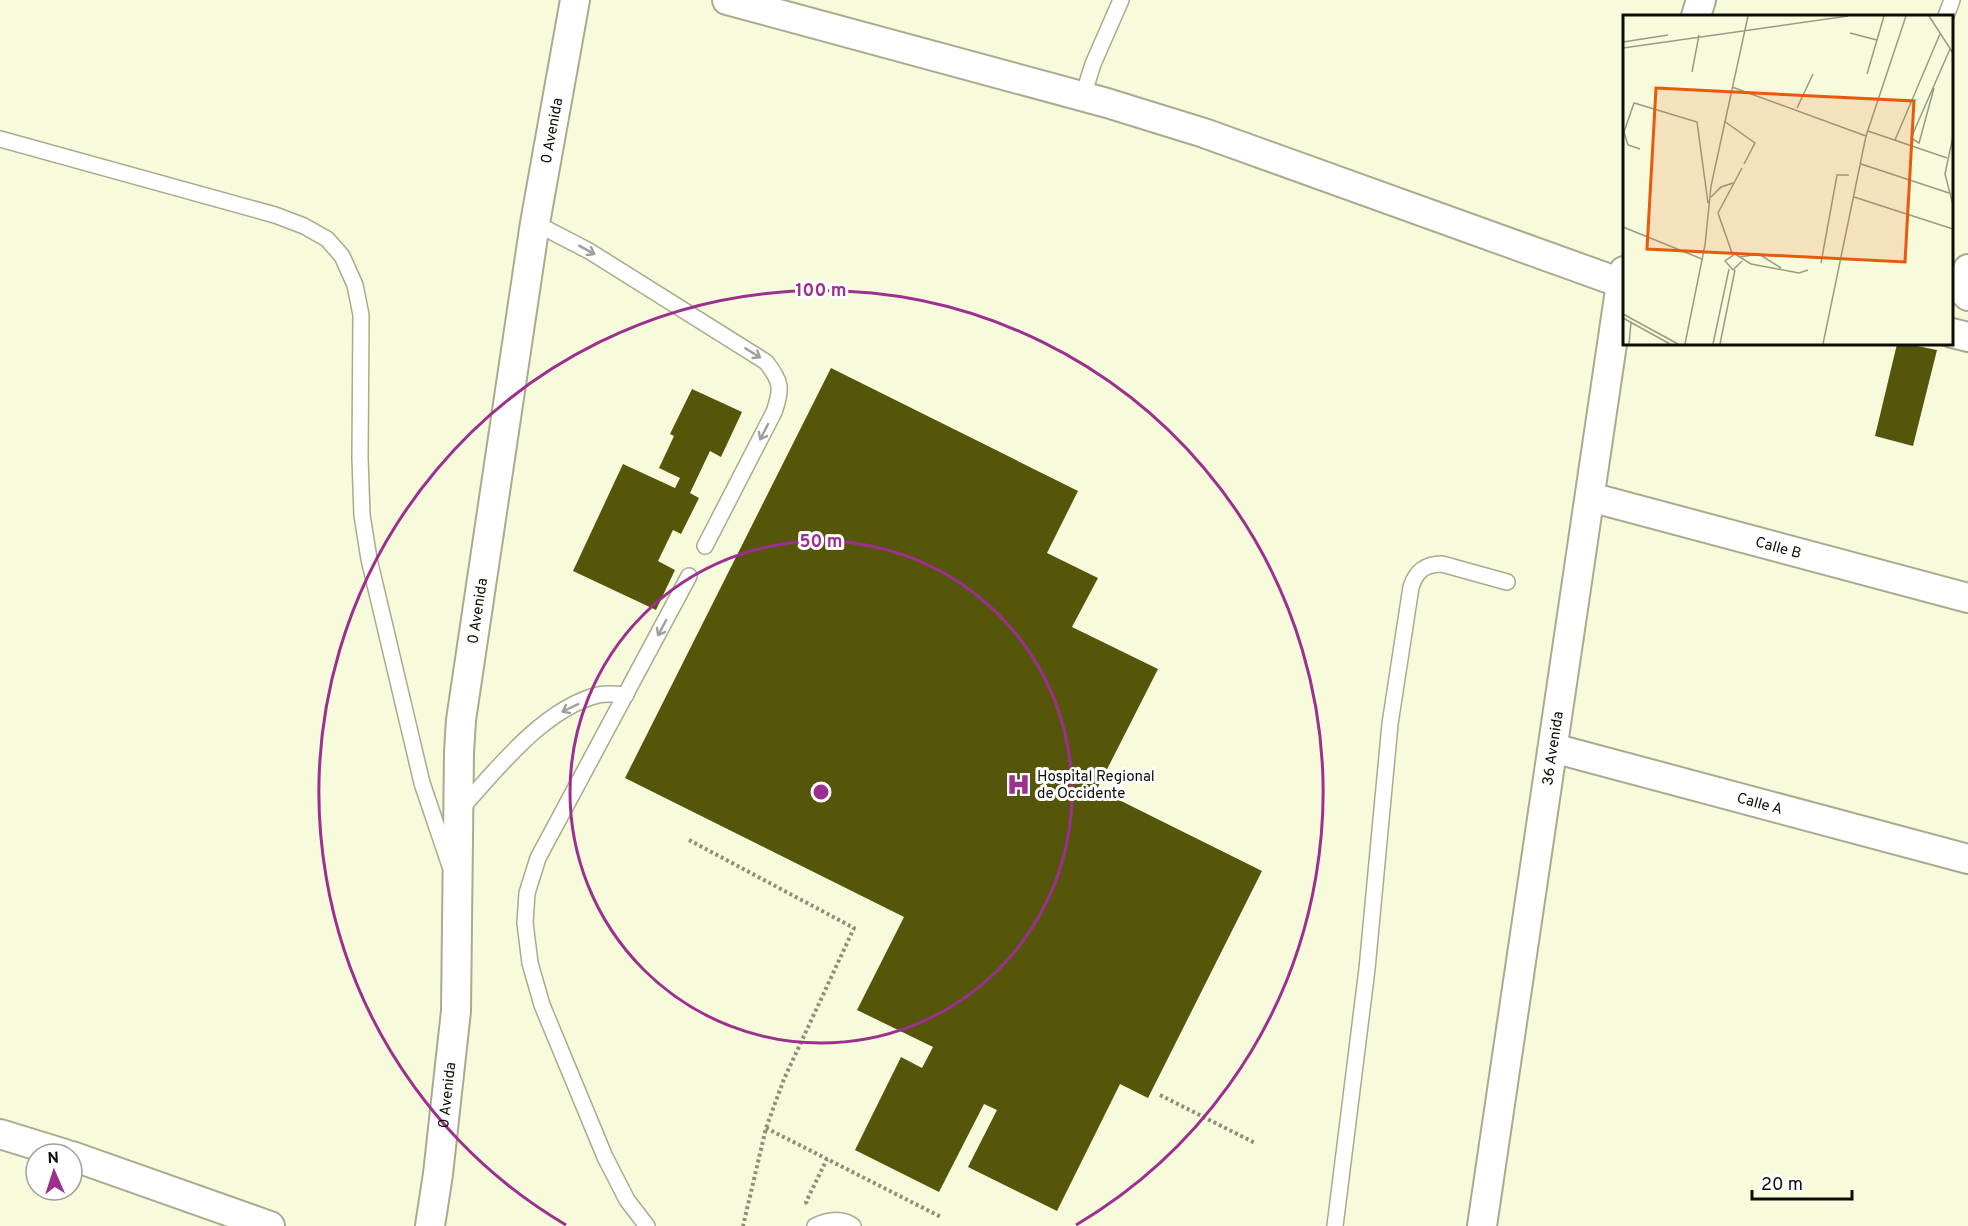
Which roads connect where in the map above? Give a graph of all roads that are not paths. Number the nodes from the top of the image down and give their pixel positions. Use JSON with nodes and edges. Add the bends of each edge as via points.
{"nodes":[{"id":1,"x":575,"y":0,"type":"edge"},
{"id":2,"x":727,"y":0,"type":"edge"},
{"id":3,"x":1121,"y":0,"type":"edge"},
{"id":4,"x":1701,"y":0,"type":"edge"},
{"id":5,"x":1952,"y":0,"type":"edge"},
{"id":6,"x":1696,"y":15,"type":"edge"},
{"id":7,"x":1946,"y":15,"type":"edge"},
{"id":8,"x":1083,"y":96,"type":"junction"},
{"id":9,"x":0,"y":139,"type":"edge"},
{"id":10,"x":536,"y":223,"type":"junction"},
{"id":11,"x":1968,"y":269,"type":"edge"},
{"id":12,"x":1623,"y":277,"type":"edge"},
{"id":13,"x":1968,"y":296,"type":"edge"},
{"id":14,"x":1953,"y":333,"type":"edge"},
{"id":15,"x":1968,"y":337,"type":"edge"},
{"id":16,"x":1590,"y":497,"type":"junction"},
{"id":17,"x":705,"y":546,"type":"dead end"},
{"id":18,"x":689,"y":576,"type":"dead end"},
{"id":19,"x":1507,"y":582,"type":"dead end"},
{"id":20,"x":1968,"y":598,"type":"edge"},
{"id":21,"x":626,"y":695,"type":"junction"},
{"id":22,"x":1552,"y":748,"type":"junction"},
{"id":23,"x":459,"y":811,"type":"junction"},
{"id":24,"x":1968,"y":859,"type":"edge"},
{"id":25,"x":457,"y":887,"type":"junction"},
{"id":26,"x":0,"y":1134,"type":"edge"},
{"id":27,"x":26,"y":1142,"type":"edge"},
{"id":28,"x":84,"y":1160,"type":"edge"},
{"id":29,"x":270,"y":1226,"type":"edge"},
{"id":30,"x":430,"y":1226,"type":"edge"},
{"id":31,"x":647,"y":1226,"type":"edge"},
{"id":32,"x":816,"y":1226,"type":"edge"},
{"id":33,"x":854,"y":1226,"type":"edge"},
{"id":34,"x":1335,"y":1226,"type":"edge"},
{"id":35,"x":1482,"y":1226,"type":"edge"}],
"edges":[{"from":1,"to":10,"type":"street","name":"0 Avenida"},
{"from":2,"to":8,"type":"street"},
{"from":3,"to":8,"type":"lane"},
{"from":4,"to":6,"type":"street"},
{"from":5,"to":7,"type":"lane"},
{"from":8,"to":12,"type":"street","via":[[1204,133]]},
{"from":9,"to":25,"type":"lane","via":[[275,215],[327,239],[342,256],[355,285],[361,315],[360,458],[362,515],[369,560],[422,783]]},
{"from":10,"to":17,"type":"lane","one_way":true,"via":[[590,251],[766,362],[778,377],[780,393],[774,412]]},
{"from":10,"to":23,"type":"street","name":"0 Avenida","via":[[461,720]]},
{"from":11,"to":13,"type":"street","via":[[1963,291]]},
{"from":12,"to":16,"type":"street","name":"36 Avenida"},
{"from":14,"to":15,"type":"street"},
{"from":16,"to":20,"type":"street","name":"Calle B"},
{"from":16,"to":22,"type":"street","name":"36 Avenida"},
{"from":18,"to":21,"type":"lane","one_way":true},
{"from":19,"to":34,"type":"lane","via":[[1442,564],[1420,570],[1414,578],[1390,724],[1367,969]]},
{"from":21,"to":23,"type":"lane","one_way":true,"via":[[598,695],[539,727]]},
{"from":21,"to":31,"type":"lane","via":[[538,858],[527,893],[525,923],[530,963],[547,1016],[605,1157],[627,1200]]},
{"from":22,"to":24,"type":"street","name":"Calle A"},
{"from":22,"to":35,"type":"street","name":"36 Avenida"},
{"from":23,"to":25,"type":"street","name":"0 Avenida"},
{"from":25,"to":30,"type":"street","name":"0 Avenida","via":[[456,1011]]},
{"from":26,"to":27,"type":"street"},
{"from":28,"to":29,"type":"street"},
{"from":32,"to":33,"type":"lane","via":[[832,1219]]}]}
